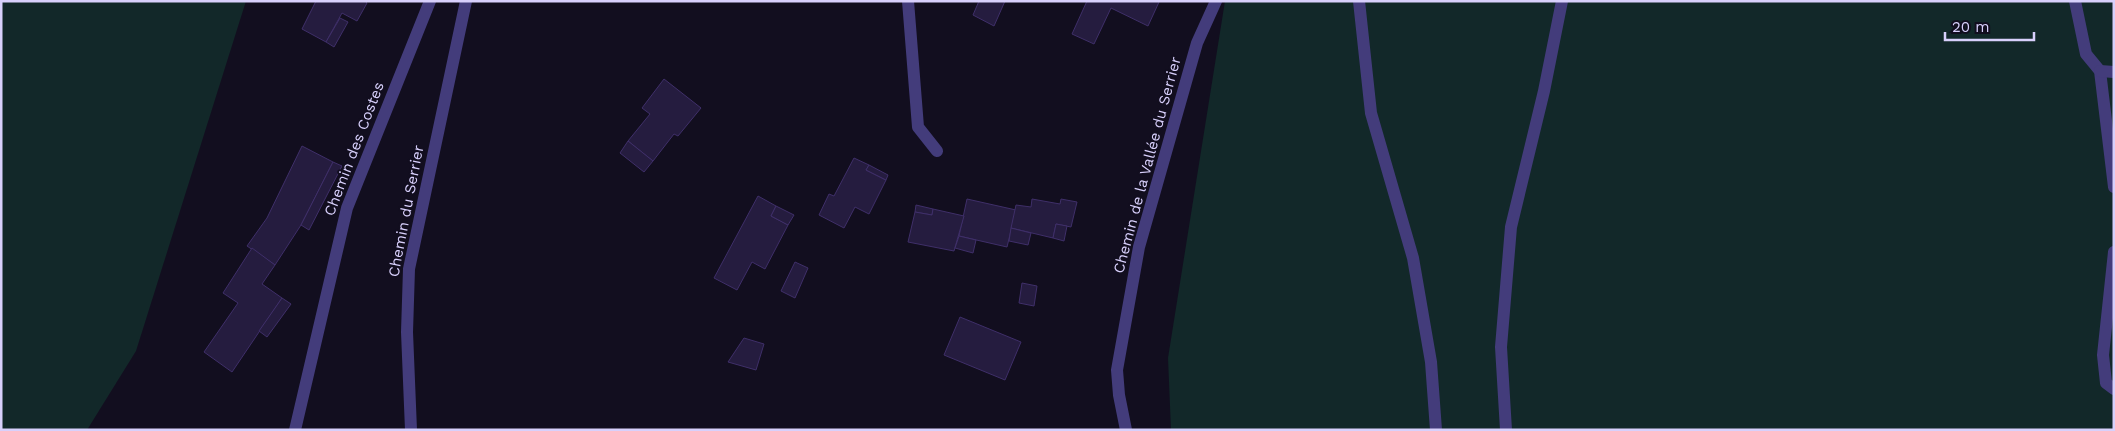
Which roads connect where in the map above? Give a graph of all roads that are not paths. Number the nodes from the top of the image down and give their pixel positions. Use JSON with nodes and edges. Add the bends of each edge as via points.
{"nodes":[{"id":1,"x":430,"y":1,"type":"edge"},
{"id":2,"x":466,"y":1,"type":"edge"},
{"id":3,"x":908,"y":1,"type":"edge"},
{"id":4,"x":1216,"y":1,"type":"edge"},
{"id":5,"x":1358,"y":1,"type":"edge"},
{"id":6,"x":1562,"y":1,"type":"edge"},
{"id":7,"x":2075,"y":1,"type":"edge"},
{"id":8,"x":2100,"y":71,"type":"junction"},
{"id":9,"x":2114,"y":72,"type":"edge"},
{"id":10,"x":936,"y":151,"type":"dead end"},
{"id":11,"x":2114,"y":187,"type":"edge"},
{"id":12,"x":2114,"y":252,"type":"edge"},
{"id":13,"x":2114,"y":389,"type":"edge"},
{"id":14,"x":295,"y":430,"type":"edge"},
{"id":15,"x":411,"y":430,"type":"edge"},
{"id":16,"x":1126,"y":430,"type":"edge"},
{"id":17,"x":1436,"y":430,"type":"edge"},
{"id":18,"x":1506,"y":430,"type":"edge"}],
"edges":[{"from":1,"to":14,"type":"street","name":"Chemin des Costes","via":[[347,208]]},
{"from":2,"to":15,"type":"street","name":"Chemin du Serrier","via":[[410,269],[407,332]]},
{"from":3,"to":10,"type":"street","via":[[918,127]]},
{"from":4,"to":16,"type":"street","name":"Chemin de la Vallée du Serrier","via":[[1197,43],[1139,248],[1117,370]]},
{"from":5,"to":17,"type":"street","via":[[1371,113],[1414,258],[1431,362]]},
{"from":6,"to":18,"type":"street","via":[[1511,227],[1501,347]]},
{"from":7,"to":8,"type":"street","via":[[2086,54]]},
{"from":8,"to":9,"type":"street"},
{"from":8,"to":11,"type":"street"},
{"from":12,"to":13,"type":"street","via":[[2103,356],[2106,384]]}]}
